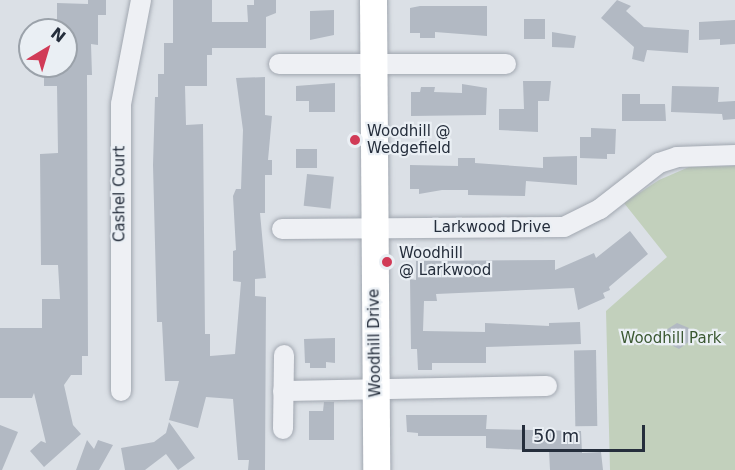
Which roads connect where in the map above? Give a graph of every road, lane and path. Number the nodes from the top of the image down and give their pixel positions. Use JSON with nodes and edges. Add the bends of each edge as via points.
{"nodes":[{"id":1,"x":141,"y":0,"type":"edge"},
{"id":2,"x":373,"y":0,"type":"edge"},
{"id":3,"x":279,"y":64,"type":"dead end"},
{"id":4,"x":506,"y":64,"type":"dead end"},
{"id":5,"x":372,"y":65,"type":"junction"},
{"id":6,"x":735,"y":155,"type":"edge"},
{"id":7,"x":372,"y":227,"type":"junction"},
{"id":8,"x":282,"y":229,"type":"dead end"},
{"id":9,"x":284,"y":355,"type":"dead end"},
{"id":10,"x":547,"y":386,"type":"dead end"},
{"id":11,"x":121,"y":391,"type":"dead end"},
{"id":12,"x":283,"y":391,"type":"junction"},
{"id":13,"x":377,"y":392,"type":"junction"},
{"id":14,"x":283,"y":429,"type":"dead end"},
{"id":15,"x":376,"y":470,"type":"edge"}],
"edges":[{"from":1,"to":11,"type":"street","name":"Cashel Court","via":[[121,104]]},
{"from":2,"to":5,"type":"street","name":"Woodhill Drive"},
{"from":3,"to":5,"type":"street"},
{"from":4,"to":5,"type":"street"},
{"from":5,"to":7,"type":"street","name":"Woodhill Drive"},
{"from":6,"to":7,"type":"street","name":"Larkwood Drive","via":[[677,157],[659,163],[600,209],[564,227]]},
{"from":7,"to":8,"type":"street","name":"Larkwood Drive"},
{"from":7,"to":13,"type":"street","name":"Woodhill Drive"},
{"from":9,"to":12,"type":"street"},
{"from":10,"to":13,"type":"street"},
{"from":12,"to":13,"type":"street"},
{"from":12,"to":14,"type":"street"},
{"from":13,"to":15,"type":"street","name":"Woodhill Drive"}]}
